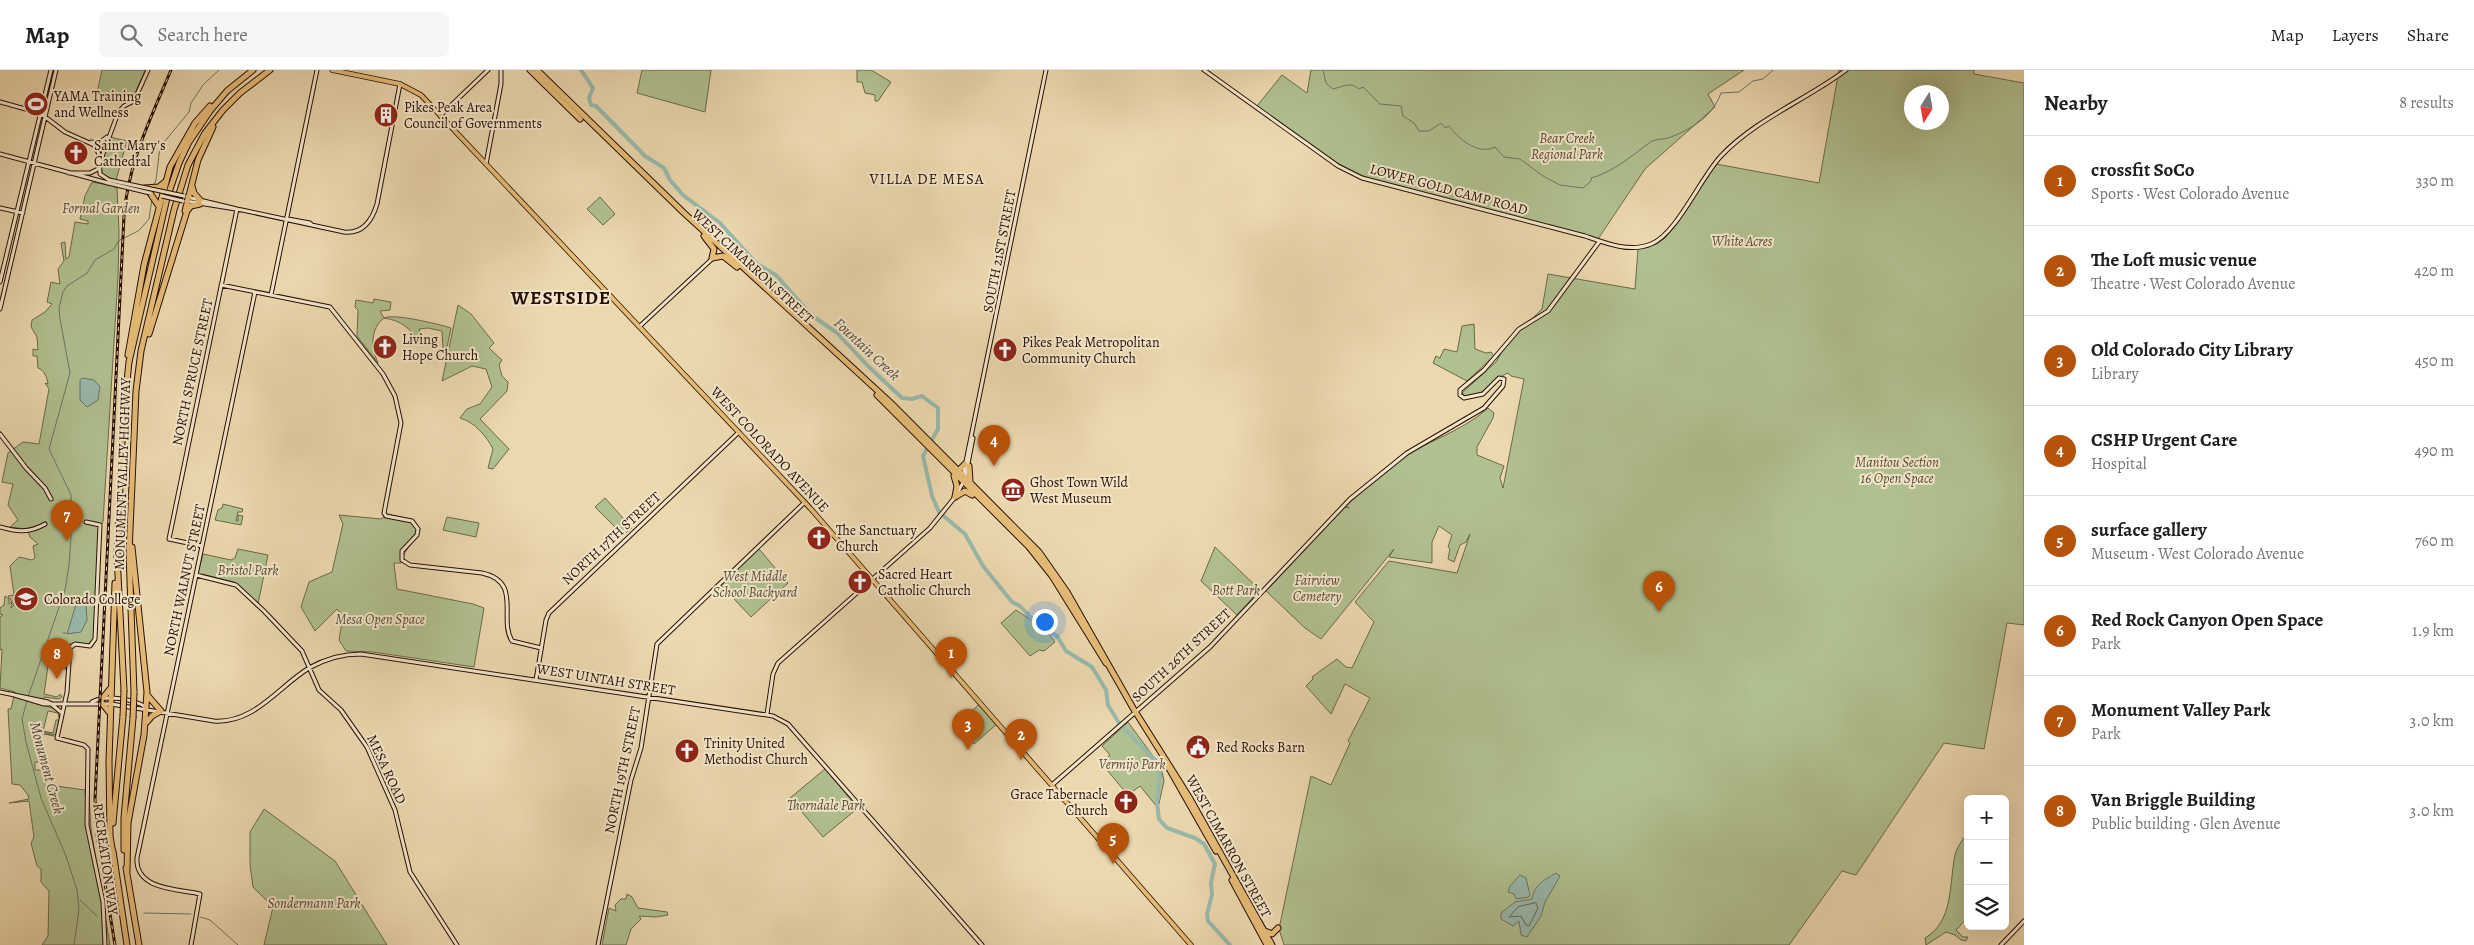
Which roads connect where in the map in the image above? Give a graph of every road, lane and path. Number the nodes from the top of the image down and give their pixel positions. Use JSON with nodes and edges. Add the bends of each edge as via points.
{"nodes":[{"id":1,"x":50,"y":70,"type":"edge"},
{"id":2,"x":56,"y":70,"type":"edge"},
{"id":3,"x":148,"y":70,"type":"edge"},
{"id":4,"x":253,"y":70,"type":"edge"},
{"id":5,"x":270,"y":70,"type":"edge"},
{"id":6,"x":317,"y":70,"type":"edge"},
{"id":7,"x":332,"y":70,"type":"edge"},
{"id":8,"x":488,"y":70,"type":"edge"},
{"id":9,"x":501,"y":70,"type":"edge"},
{"id":10,"x":1046,"y":70,"type":"edge"},
{"id":11,"x":1204,"y":70,"type":"edge"},
{"id":12,"x":1846,"y":70,"type":"edge"},
{"id":13,"x":534,"y":71,"type":"edge"},
{"id":14,"x":400,"y":84,"type":"junction"},
{"id":15,"x":228,"y":91,"type":"junction"},
{"id":16,"x":233,"y":99,"type":"junction"},
{"id":17,"x":0,"y":102,"type":"edge"},
{"id":18,"x":40,"y":113,"type":"junction"},
{"id":19,"x":440,"y":116,"type":"junction"},
{"id":20,"x":45,"y":118,"type":"junction"},
{"id":21,"x":109,"y":135,"type":"junction"},
{"id":22,"x":84,"y":140,"type":"junction"},
{"id":23,"x":0,"y":154,"type":"edge"},
{"id":24,"x":29,"y":161,"type":"junction"},
{"id":25,"x":35,"y":163,"type":"junction"},
{"id":26,"x":486,"y":164,"type":"junction"},
{"id":27,"x":98,"y":167,"type":"junction"},
{"id":28,"x":68,"y":173,"type":"junction"},
{"id":29,"x":166,"y":180,"type":"junction"},
{"id":30,"x":109,"y":182,"type":"junction"},
{"id":31,"x":192,"y":182,"type":"junction"},
{"id":32,"x":145,"y":188,"type":"junction"},
{"id":33,"x":150,"y":193,"type":"junction"},
{"id":34,"x":163,"y":194,"type":"junction"},
{"id":35,"x":186,"y":199,"type":"junction"},
{"id":36,"x":200,"y":202,"type":"junction"},
{"id":37,"x":159,"y":206,"type":"junction"},
{"id":38,"x":0,"y":208,"type":"edge"},
{"id":39,"x":238,"y":209,"type":"junction"},
{"id":40,"x":17,"y":212,"type":"junction"},
{"id":41,"x":23,"y":213,"type":"junction"},
{"id":42,"x":287,"y":220,"type":"junction"},
{"id":43,"x":704,"y":235,"type":"junction"},
{"id":44,"x":1592,"y":238,"type":"junction"},
{"id":45,"x":1600,"y":242,"type":"junction"},
{"id":46,"x":1595,"y":248,"type":"junction"},
{"id":47,"x":176,"y":250,"type":"junction"},
{"id":48,"x":712,"y":258,"type":"junction"},
{"id":49,"x":0,"y":262,"type":"edge"},
{"id":50,"x":5,"y":263,"type":"junction"},
{"id":51,"x":737,"y":267,"type":"junction"},
{"id":52,"x":0,"y":282,"type":"edge"},
{"id":53,"x":222,"y":285,"type":"junction"},
{"id":54,"x":255,"y":292,"type":"junction"},
{"id":55,"x":271,"y":295,"type":"junction"},
{"id":56,"x":0,"y":309,"type":"edge"},
{"id":57,"x":640,"y":326,"type":"junction"},
{"id":58,"x":138,"y":370,"type":"junction"},
{"id":59,"x":125,"y":390,"type":"junction"},
{"id":60,"x":739,"y":432,"type":"junction"},
{"id":61,"x":0,"y":434,"type":"edge"},
{"id":62,"x":924,"y":440,"type":"junction"},
{"id":63,"x":934,"y":449,"type":"junction"},
{"id":64,"x":946,"y":465,"type":"junction"},
{"id":65,"x":967,"y":465,"type":"junction"},
{"id":66,"x":953,"y":466,"type":"junction"},
{"id":67,"x":964,"y":479,"type":"junction"},
{"id":68,"x":982,"y":494,"type":"junction"},
{"id":69,"x":955,"y":497,"type":"junction"},
{"id":70,"x":51,"y":499,"type":"dead end"},
{"id":71,"x":805,"y":502,"type":"junction"},
{"id":72,"x":984,"y":502,"type":"junction"},
{"id":73,"x":130,"y":518,"type":"junction"},
{"id":74,"x":86,"y":522,"type":"dead end"},
{"id":75,"x":45,"y":524,"type":"dead end"},
{"id":76,"x":0,"y":527,"type":"edge"},
{"id":77,"x":202,"y":546,"type":"junction"},
{"id":78,"x":117,"y":556,"type":"junction"},
{"id":79,"x":196,"y":575,"type":"junction"},
{"id":80,"x":873,"y":579,"type":"junction"},
{"id":81,"x":541,"y":648,"type":"junction"},
{"id":82,"x":1108,"y":665,"type":"junction"},
{"id":83,"x":309,"y":668,"type":"junction"},
{"id":84,"x":537,"y":673,"type":"junction"},
{"id":85,"x":526,"y":678,"type":"junction"},
{"id":86,"x":536,"y":680,"type":"junction"},
{"id":87,"x":111,"y":688,"type":"junction"},
{"id":88,"x":0,"y":692,"type":"edge"},
{"id":89,"x":147,"y":692,"type":"junction"},
{"id":90,"x":649,"y":697,"type":"junction"},
{"id":91,"x":102,"y":701,"type":"junction"},
{"id":92,"x":111,"y":701,"type":"junction"},
{"id":93,"x":49,"y":703,"type":"junction"},
{"id":94,"x":65,"y":704,"type":"junction"},
{"id":95,"x":146,"y":708,"type":"junction"},
{"id":96,"x":164,"y":712,"type":"junction"},
{"id":97,"x":1136,"y":712,"type":"junction"},
{"id":98,"x":110,"y":714,"type":"junction"},
{"id":99,"x":767,"y":714,"type":"junction"},
{"id":100,"x":62,"y":715,"type":"junction"},
{"id":101,"x":146,"y":725,"type":"junction"},
{"id":102,"x":1052,"y":785,"type":"junction"},
{"id":103,"x":113,"y":854,"type":"junction"},
{"id":104,"x":127,"y":871,"type":"junction"},
{"id":105,"x":2024,"y":921,"type":"edge"},
{"id":106,"x":1260,"y":928,"type":"junction"},
{"id":107,"x":1278,"y":928,"type":"dead end"},
{"id":108,"x":105,"y":945,"type":"edge"},
{"id":109,"x":126,"y":945,"type":"edge"},
{"id":110,"x":139,"y":945,"type":"edge"},
{"id":111,"x":191,"y":945,"type":"edge"},
{"id":112,"x":457,"y":945,"type":"edge"},
{"id":113,"x":598,"y":945,"type":"edge"},
{"id":114,"x":982,"y":945,"type":"edge"},
{"id":115,"x":1191,"y":945,"type":"edge"},
{"id":116,"x":1262,"y":945,"type":"edge"},
{"id":117,"x":1270,"y":945,"type":"edge"},
{"id":118,"x":2001,"y":945,"type":"edge"}],
"edges":[{"from":1,"to":18,"type":"main road"},
{"from":2,"to":20,"type":"main road"},
{"from":3,"to":21,"type":"main road","via":[[135,99],[121,110]]},
{"from":4,"to":15,"type":"highway","name":"MONUMENT VALLEY HIGHWAY"},
{"from":5,"to":16,"type":"highway","name":"MONUMENT VALLEY HIGHWAY"},
{"from":6,"to":42,"type":"main road"},
{"from":7,"to":14,"type":"main road","name":"WEST COLORADO AVENUE"},
{"from":8,"to":19,"type":"main road"},
{"from":9,"to":26,"type":"main road"},
{"from":10,"to":65,"type":"main road","name":"SOUTH 21ST STREET"},
{"from":11,"to":44,"type":"main road","name":"LOWER GOLD CAMP ROAD","via":[[1352,174],[1391,187]]},
{"from":12,"to":45,"type":"main road","name":"LOWER GOLD CAMP ROAD","via":[[1753,129],[1726,151],[1657,242],[1636,248]]},
{"from":13,"to":43,"type":"highway","name":"WEST CIMARRON STREET"},
{"from":13,"to":62,"type":"highway","name":"WEST CIMARRON STREET"},
{"from":14,"to":19,"type":"main road","name":"WEST COLORADO AVENUE","via":[[417,92]]},
{"from":14,"to":42,"type":"main road","via":[[374,215],[369,223],[361,229],[344,232]]},
{"from":15,"to":29,"type":"highway","via":[[195,123]]},
{"from":15,"to":59,"type":"highway","name":"MONUMENT VALLEY HIGHWAY","via":[[195,132],[175,174]]},
{"from":16,"to":31,"type":"highway","via":[[203,144]]},
{"from":16,"to":58,"type":"highway","name":"MONUMENT VALLEY HIGHWAY","via":[[205,133],[185,173]]},
{"from":17,"to":18,"type":"main road"},
{"from":18,"to":20,"type":"main road"},
{"from":18,"to":24,"type":"main road"},
{"from":19,"to":26,"type":"main road","name":"WEST COLORADO AVENUE"},
{"from":20,"to":22,"type":"main road"},
{"from":20,"to":25,"type":"main road"},
{"from":21,"to":22,"type":"main road","via":[[99,143]]},
{"from":21,"to":27,"type":"main road"},
{"from":22,"to":27,"type":"main road","via":[[97,150]]},
{"from":23,"to":24,"type":"main road"},
{"from":24,"to":25,"type":"main road"},
{"from":24,"to":40,"type":"main road"},
{"from":25,"to":28,"type":"main road"},
{"from":25,"to":41,"type":"main road"},
{"from":26,"to":57,"type":"main road","name":"WEST COLORADO AVENUE"},
{"from":27,"to":28,"type":"main road","via":[[90,173]]},
{"from":27,"to":30,"type":"main road"},
{"from":28,"to":30,"type":"main road"},
{"from":29,"to":32,"type":"highway","bridge":true,"via":[[159,187]]},
{"from":29,"to":34,"type":"highway"},
{"from":30,"to":32,"type":"main road","bridge":true},
{"from":30,"to":33,"type":"main road","bridge":true},
{"from":31,"to":35,"type":"highway"},
{"from":31,"to":36,"type":"highway","via":[[193,192]]},
{"from":32,"to":34,"type":"main road","bridge":true},
{"from":33,"to":34,"type":"main road","bridge":true},
{"from":33,"to":37,"type":"highway"},
{"from":34,"to":35,"type":"main road","bridge":true},
{"from":34,"to":37,"type":"highway"},
{"from":35,"to":36,"type":"main road"},
{"from":35,"to":47,"type":"highway"},
{"from":36,"to":39,"type":"main road"},
{"from":36,"to":47,"type":"highway","via":[[187,211]]},
{"from":37,"to":59,"type":"highway","via":[[136,304]]},
{"from":38,"to":40,"type":"main road"},
{"from":39,"to":42,"type":"main road"},
{"from":39,"to":53,"type":"main road","name":"NORTH SPRUCE STREET"},
{"from":40,"to":41,"type":"main road"},
{"from":40,"to":50,"type":"main road"},
{"from":41,"to":56,"type":"main road"},
{"from":42,"to":55,"type":"main road"},
{"from":43,"to":48,"type":"highway","via":[[714,248]]},
{"from":43,"to":51,"type":"highway","name":"WEST CIMARRON STREET"},
{"from":44,"to":45,"type":"main road","name":"LOWER GOLD CAMP ROAD"},
{"from":44,"to":46,"type":"main road"},
{"from":45,"to":46,"type":"main road","name":"SOUTH 26TH STREET"},
{"from":46,"to":97,"type":"main road","name":"SOUTH 26TH STREET","via":[[1548,310],[1519,329],[1484,370],[1460,390],[1464,398],[1476,397],[1499,378],[1504,379],[1503,386],[1484,408],[1407,453],[1350,499],[1210,647]]},
{"from":47,"to":58,"type":"highway"},
{"from":48,"to":51,"type":"highway","via":[[722,256]]},
{"from":48,"to":57,"type":"main road"},
{"from":49,"to":50,"type":"main road"},
{"from":50,"to":52,"type":"main road"},
{"from":51,"to":62,"type":"highway","name":"WEST CIMARRON STREET"},
{"from":53,"to":54,"type":"main road"},
{"from":53,"to":77,"type":"main road","name":"NORTH SPRUCE STREET","via":[[169,538]]},
{"from":54,"to":55,"type":"main road"},
{"from":54,"to":77,"type":"main road","name":"NORTH WALNUT STREET"},
{"from":55,"to":81,"type":"main road","via":[[333,310],[383,374],[395,396],[400,430],[384,513],[412,521],[418,529],[417,535],[402,551],[402,561],[410,565],[485,574],[496,579],[507,595],[508,634],[512,641]]},
{"from":57,"to":60,"type":"main road","name":"WEST COLORADO AVENUE"},
{"from":58,"to":73,"type":"highway","name":"MONUMENT VALLEY HIGHWAY"},
{"from":59,"to":78,"type":"highway","name":"MONUMENT VALLEY HIGHWAY"},
{"from":60,"to":71,"type":"main road","name":"WEST COLORADO AVENUE"},
{"from":60,"to":81,"type":"main road","name":"NORTH 17TH STREET","via":[[550,611]]},
{"from":61,"to":70,"type":"main road"},
{"from":62,"to":63,"type":"highway","name":"WEST CIMARRON STREET"},
{"from":63,"to":64,"type":"highway","name":"WEST CIMARRON STREET"},
{"from":63,"to":66,"type":"highway","name":"WEST CIMARRON STREET"},
{"from":64,"to":67,"type":"highway","name":"WEST CIMARRON STREET"},
{"from":64,"to":69,"type":"highway","via":[[956,480]]},
{"from":65,"to":66,"type":"highway","via":[[959,470]]},
{"from":65,"to":67,"type":"main road","name":"SOUTH 21ST STREET"},
{"from":65,"to":68,"type":"highway","via":[[968,478]]},
{"from":66,"to":67,"type":"highway","name":"WEST CIMARRON STREET"},
{"from":67,"to":68,"type":"highway","name":"WEST CIMARRON STREET"},
{"from":67,"to":69,"type":"main road","name":"SOUTH 21ST STREET"},
{"from":67,"to":72,"type":"highway","name":"WEST CIMARRON STREET"},
{"from":68,"to":82,"type":"highway","name":"WEST CIMARRON STREET","via":[[1046,561]]},
{"from":69,"to":72,"type":"highway","via":[[967,491]]},
{"from":69,"to":80,"type":"main road","name":"SOUTH 21ST STREET","via":[[922,537]]},
{"from":71,"to":80,"type":"main road","name":"WEST COLORADO AVENUE"},
{"from":71,"to":90,"type":"main road","name":"NORTH 19TH STREET","via":[[660,640]]},
{"from":72,"to":82,"type":"highway","name":"WEST CIMARRON STREET","via":[[1042,562]]},
{"from":73,"to":89,"type":"highway"},
{"from":73,"to":104,"type":"highway","name":"MONUMENT VALLEY HIGHWAY","bridge":true,"via":[[134,693],[124,831]]},
{"from":74,"to":94,"type":"main road","via":[[100,525],[95,639],[90,646],[75,644],[70,648]]},
{"from":75,"to":76,"type":"main road","via":[[27,531]]},
{"from":77,"to":79,"type":"main road","name":"NORTH WALNUT STREET"},
{"from":78,"to":87,"type":"highway"},
{"from":78,"to":103,"type":"highway","name":"MONUMENT VALLEY HIGHWAY","bridge":true,"via":[[124,690]]},
{"from":79,"to":83,"type":"main road","name":"MESA ROAD","via":[[229,582],[239,588],[297,645]]},
{"from":79,"to":96,"type":"main road","name":"NORTH WALNUT STREET"},
{"from":80,"to":99,"type":"main road","name":"SOUTH 21ST STREET","via":[[778,663],[773,674]]},
{"from":80,"to":102,"type":"main road","name":"WEST COLORADO AVENUE"},
{"from":81,"to":84,"type":"main road","name":"NORTH 17TH STREET"},
{"from":82,"to":97,"type":"highway","name":"WEST CIMARRON STREET"},
{"from":83,"to":85,"type":"main road","name":"WEST UINTAH STREET","via":[[332,658],[360,654]]},
{"from":83,"to":96,"type":"main road","name":"WEST UINTAH STREET","via":[[251,713],[235,720],[214,721]]},
{"from":83,"to":112,"type":"main road","name":"MESA ROAD","via":[[320,692],[341,710],[367,747],[395,810],[410,872]]},
{"from":84,"to":85,"type":"main road"},
{"from":84,"to":86,"type":"main road","name":"NORTH 17TH STREET"},
{"from":85,"to":86,"type":"main road","name":"WEST UINTAH STREET"},
{"from":86,"to":90,"type":"main road","name":"WEST UINTAH STREET"},
{"from":87,"to":91,"type":"highway"},
{"from":87,"to":92,"type":"highway"},
{"from":88,"to":93,"type":"main road","name":"WEST UINTAH STREET"},
{"from":89,"to":95,"type":"highway"},
{"from":89,"to":96,"type":"highway","via":[[152,702]]},
{"from":90,"to":99,"type":"main road","name":"WEST UINTAH STREET"},
{"from":90,"to":113,"type":"main road","name":"NORTH 19TH STREET","via":[[641,749]]},
{"from":91,"to":92,"type":"main road","name":"WEST UINTAH STREET"},
{"from":91,"to":94,"type":"main road","name":"WEST UINTAH STREET"},
{"from":91,"to":98,"type":"highway"},
{"from":92,"to":95,"type":"main road","name":"WEST UINTAH STREET"},
{"from":92,"to":98,"type":"highway"},
{"from":93,"to":94,"type":"main road","name":"WEST UINTAH STREET"},
{"from":93,"to":100,"type":"main road"},
{"from":94,"to":100,"type":"main road"},
{"from":95,"to":96,"type":"main road","name":"WEST UINTAH STREET"},
{"from":95,"to":101,"type":"highway"},
{"from":96,"to":101,"type":"highway","via":[[152,716]]},
{"from":96,"to":111,"type":"main road","name":"NORTH WALNUT STREET","via":[[137,858],[139,872],[153,884],[200,894]]},
{"from":97,"to":102,"type":"main road","name":"SOUTH 26TH STREET"},
{"from":97,"to":106,"type":"highway","name":"WEST CIMARRON STREET"},
{"from":98,"to":103,"type":"highway"},
{"from":99,"to":114,"type":"main road","name":"WEST UINTAH STREET","via":[[788,724]]},
{"from":100,"to":108,"type":"main road","name":"RECREATION WAY","via":[[57,738],[87,747],[87,825],[103,902]]},
{"from":101,"to":104,"type":"highway","via":[[128,823]]},
{"from":102,"to":115,"type":"main road","name":"WEST COLORADO AVENUE"},
{"from":103,"to":109,"type":"highway","name":"MONUMENT VALLEY HIGHWAY"},
{"from":104,"to":110,"type":"highway","name":"MONUMENT VALLEY HIGHWAY"},
{"from":105,"to":118,"type":"main road"},
{"from":106,"to":107,"type":"highway","via":[[1272,934]]},
{"from":106,"to":116,"type":"highway"},
{"from":106,"to":117,"type":"highway","name":"WEST CIMARRON STREET"}]}
